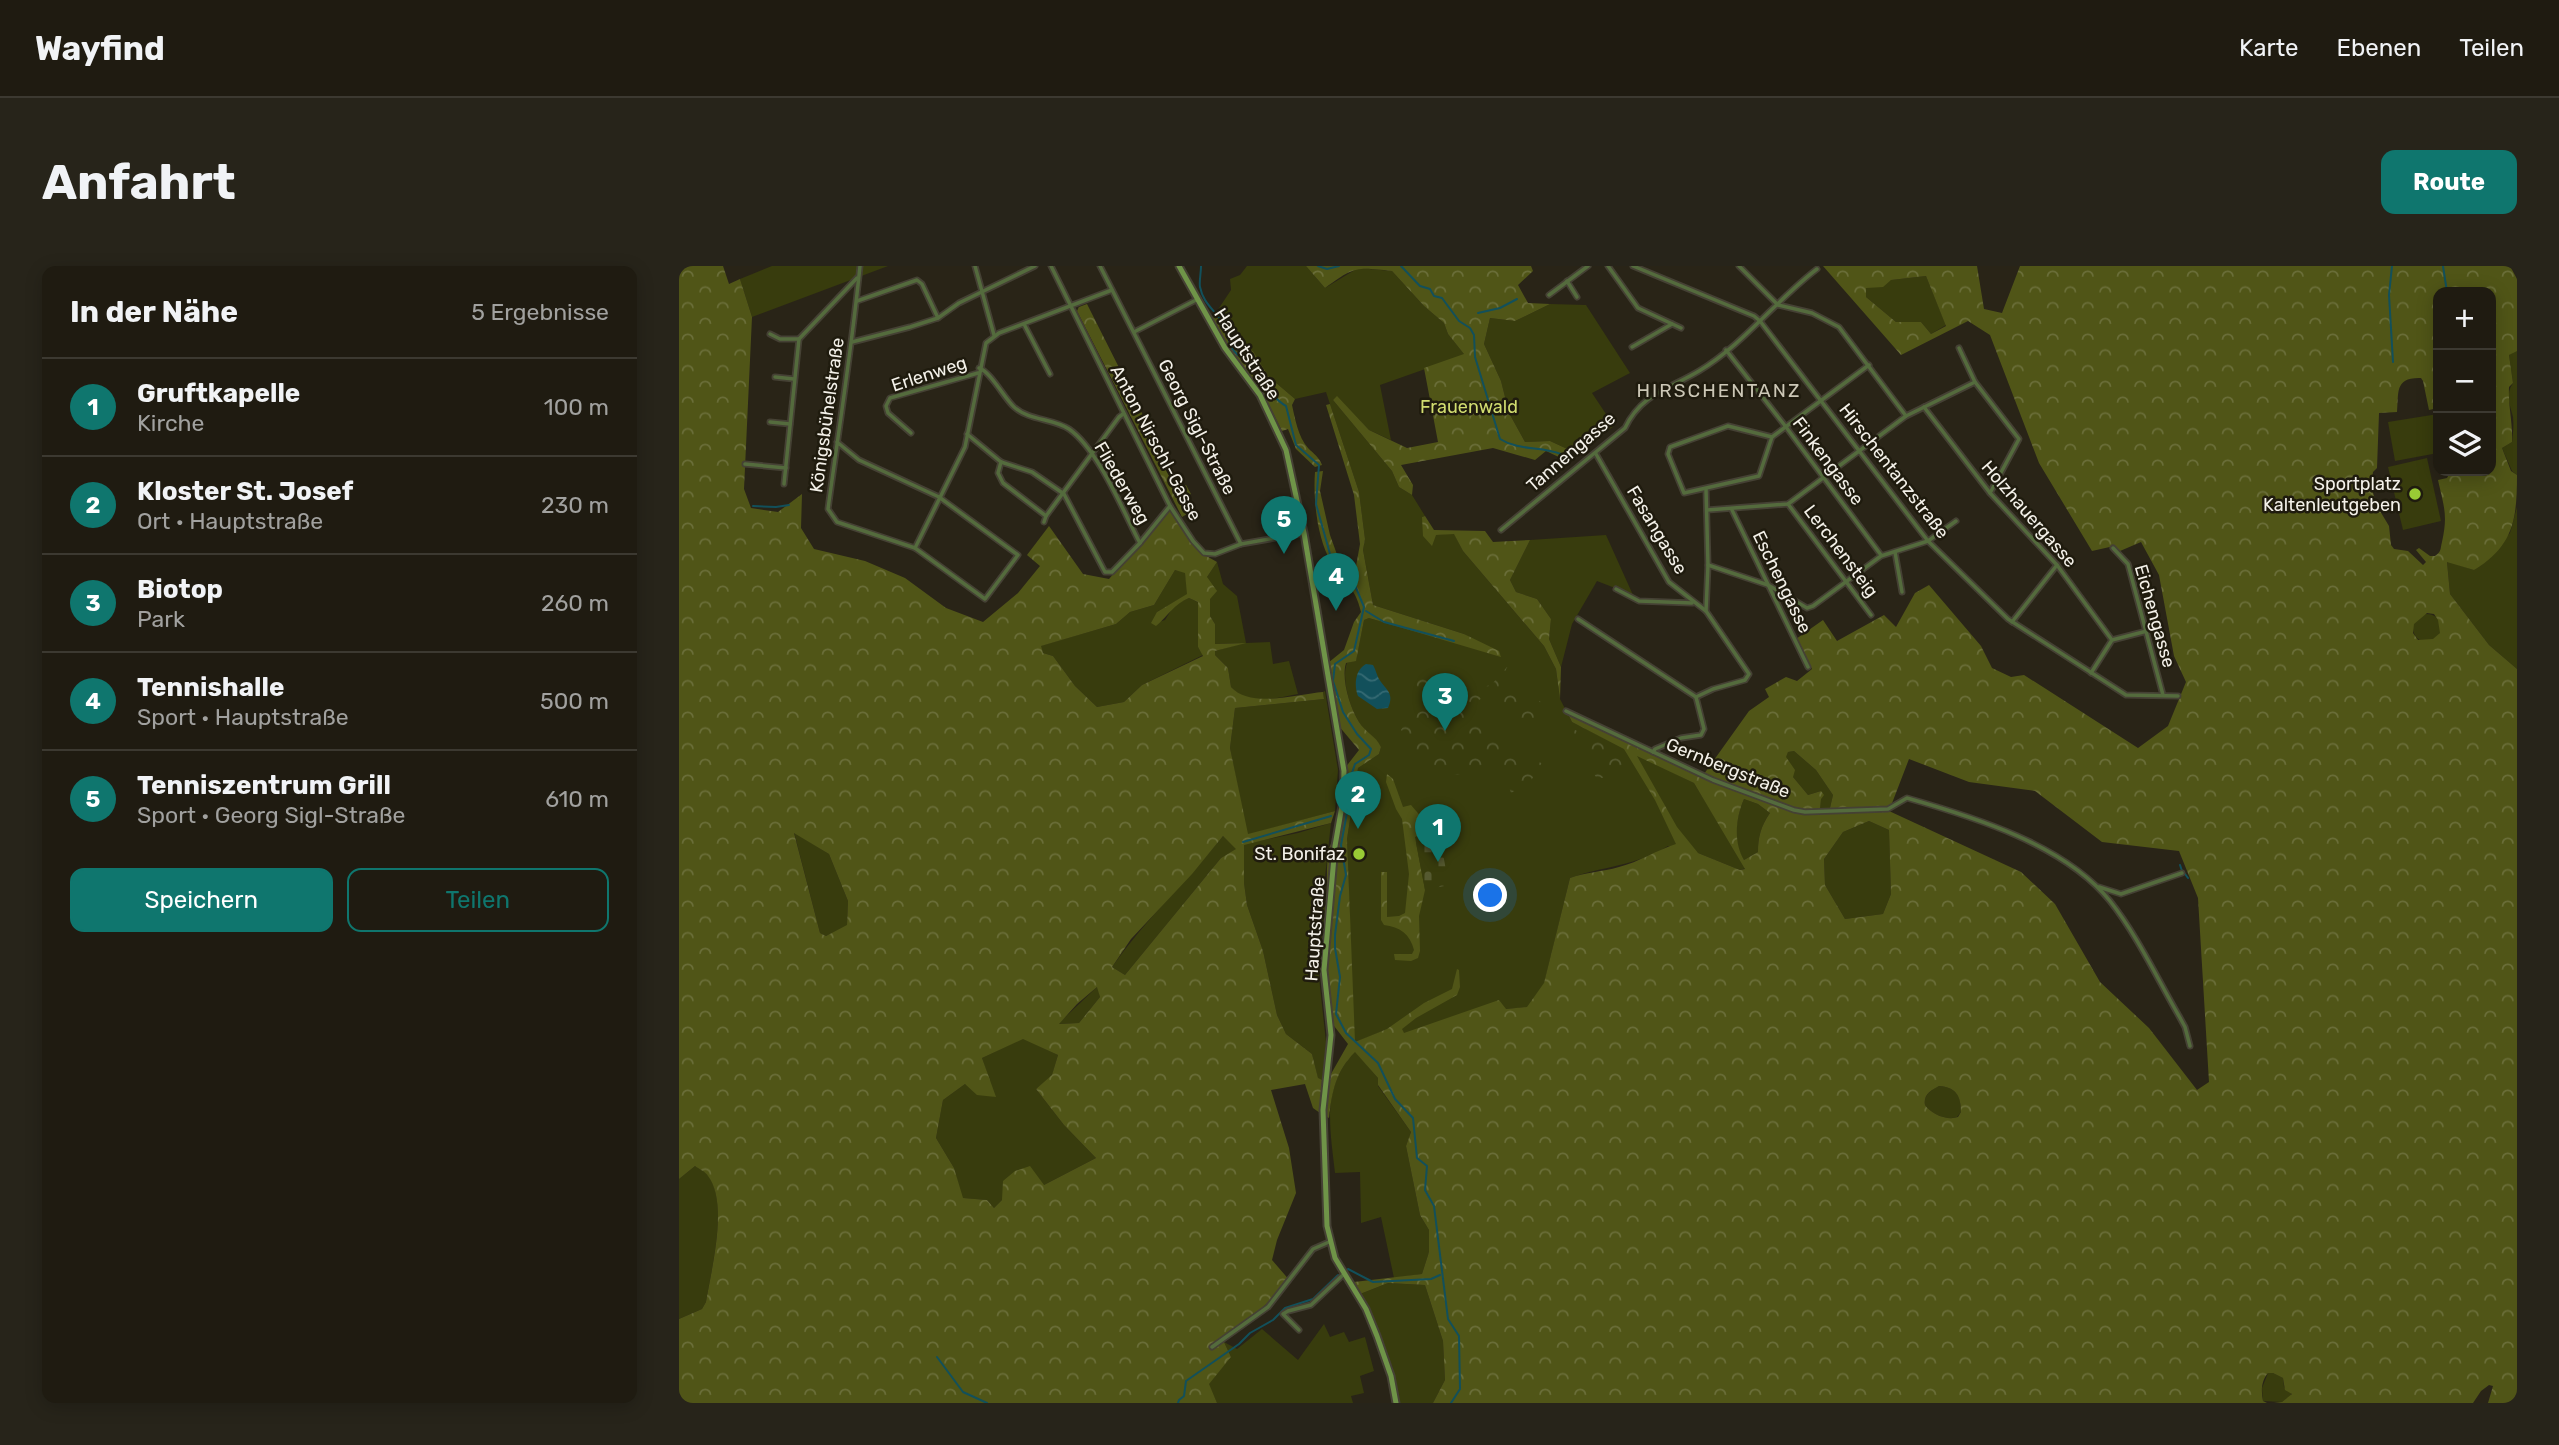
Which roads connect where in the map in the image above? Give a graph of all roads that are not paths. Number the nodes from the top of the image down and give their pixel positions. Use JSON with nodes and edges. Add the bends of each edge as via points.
{"nodes":[{"id":1,"x":860,"y":266,"type":"edge"},
{"id":2,"x":975,"y":266,"type":"edge"},
{"id":3,"x":1035,"y":266,"type":"edge"},
{"id":4,"x":1051,"y":266,"type":"edge"},
{"id":5,"x":1100,"y":266,"type":"edge"},
{"id":6,"x":1179,"y":266,"type":"edge"},
{"id":7,"x":1588,"y":266,"type":"edge"},
{"id":8,"x":1608,"y":266,"type":"edge"},
{"id":9,"x":1633,"y":266,"type":"edge"},
{"id":10,"x":1739,"y":266,"type":"edge"},
{"id":11,"x":1817,"y":269,"type":"dead end"},
{"id":12,"x":859,"y":277,"type":"junction"},
{"id":13,"x":1567,"y":281,"type":"junction"},
{"id":14,"x":1112,"y":290,"type":"junction"},
{"id":15,"x":983,"y":291,"type":"junction"},
{"id":16,"x":1549,"y":295,"type":"dead end"},
{"id":17,"x":1577,"y":297,"type":"dead end"},
{"id":18,"x":1196,"y":300,"type":"junction"},
{"id":19,"x":857,"y":301,"type":"junction"},
{"id":20,"x":1778,"y":305,"type":"junction"},
{"id":21,"x":1071,"y":307,"type":"junction"},
{"id":22,"x":937,"y":318,"type":"junction"},
{"id":23,"x":1760,"y":321,"type":"junction"},
{"id":24,"x":1024,"y":324,"type":"junction"},
{"id":25,"x":1672,"y":324,"type":"junction"},
{"id":26,"x":1681,"y":328,"type":"dead end"},
{"id":27,"x":1133,"y":332,"type":"junction"},
{"id":28,"x":769,"y":334,"type":"dead end"},
{"id":29,"x":994,"y":335,"type":"junction"},
{"id":30,"x":799,"y":339,"type":"junction"},
{"id":31,"x":852,"y":342,"type":"junction"},
{"id":32,"x":1632,"y":347,"type":"dead end"},
{"id":33,"x":1959,"y":348,"type":"dead end"},
{"id":34,"x":1725,"y":350,"type":"junction"},
{"id":35,"x":1869,"y":365,"type":"junction"},
{"id":36,"x":979,"y":370,"type":"junction"},
{"id":37,"x":1050,"y":374,"type":"dead end"},
{"id":38,"x":775,"y":377,"type":"dead end"},
{"id":39,"x":794,"y":379,"type":"junction"},
{"id":40,"x":1975,"y":382,"type":"junction"},
{"id":41,"x":1821,"y":400,"type":"junction"},
{"id":42,"x":1924,"y":407,"type":"junction"},
{"id":43,"x":1123,"y":414,"type":"junction"},
{"id":44,"x":1906,"y":416,"type":"junction"},
{"id":45,"x":770,"y":422,"type":"dead end"},
{"id":46,"x":790,"y":424,"type":"junction"},
{"id":47,"x":1786,"y":427,"type":"junction"},
{"id":48,"x":911,"y":433,"type":"dead end"},
{"id":49,"x":967,"y":434,"type":"junction"},
{"id":50,"x":1772,"y":437,"type":"junction"},
{"id":51,"x":837,"y":442,"type":"junction"},
{"id":52,"x":1859,"y":451,"type":"junction"},
{"id":53,"x":1092,"y":454,"type":"junction"},
{"id":54,"x":1596,"y":454,"type":"junction"},
{"id":55,"x":1001,"y":461,"type":"junction"},
{"id":56,"x":745,"y":464,"type":"dead end"},
{"id":57,"x":786,"y":468,"type":"junction"},
{"id":58,"x":1824,"y":478,"type":"junction"},
{"id":59,"x":785,"y":485,"type":"dead end"},
{"id":60,"x":1706,"y":489,"type":"junction"},
{"id":61,"x":1990,"y":493,"type":"junction"},
{"id":62,"x":1064,"y":494,"type":"junction"},
{"id":63,"x":939,"y":496,"type":"junction"},
{"id":64,"x":1788,"y":504,"type":"junction"},
{"id":65,"x":1170,"y":506,"type":"junction"},
{"id":66,"x":1707,"y":510,"type":"junction"},
{"id":67,"x":1732,"y":510,"type":"junction"},
{"id":68,"x":1046,"y":516,"type":"junction"},
{"id":69,"x":1956,"y":521,"type":"dead end"},
{"id":70,"x":1044,"y":522,"type":"dead end"},
{"id":71,"x":1501,"y":530,"type":"dead end"},
{"id":72,"x":1304,"y":533,"type":"junction"},
{"id":73,"x":1928,"y":541,"type":"junction"},
{"id":74,"x":1140,"y":543,"type":"junction"},
{"id":75,"x":1241,"y":544,"type":"junction"},
{"id":76,"x":915,"y":548,"type":"junction"},
{"id":77,"x":2113,"y":548,"type":"dead end"},
{"id":78,"x":1895,"y":552,"type":"junction"},
{"id":79,"x":1881,"y":556,"type":"junction"},
{"id":80,"x":1708,"y":565,"type":"junction"},
{"id":81,"x":2057,"y":565,"type":"junction"},
{"id":82,"x":1846,"y":582,"type":"junction"},
{"id":83,"x":1768,"y":585,"type":"junction"},
{"id":84,"x":1616,"y":589,"type":"dead end"},
{"id":85,"x":1902,"y":592,"type":"dead end"},
{"id":86,"x":1694,"y":603,"type":"junction"},
{"id":87,"x":1706,"y":611,"type":"junction"},
{"id":88,"x":1871,"y":615,"type":"dead end"},
{"id":89,"x":1578,"y":619,"type":"dead end"},
{"id":90,"x":2012,"y":622,"type":"junction"},
{"id":91,"x":2147,"y":631,"type":"junction"},
{"id":92,"x":2112,"y":640,"type":"junction"},
{"id":93,"x":1808,"y":667,"type":"dead end"},
{"id":94,"x":2091,"y":673,"type":"junction"},
{"id":95,"x":2163,"y":695,"type":"junction"},
{"id":96,"x":2178,"y":696,"type":"dead end"},
{"id":97,"x":1696,"y":697,"type":"junction"},
{"id":98,"x":1566,"y":711,"type":"dead end"},
{"id":99,"x":1653,"y":752,"type":"junction"},
{"id":100,"x":2182,"y":873,"type":"dead end"},
{"id":101,"x":2097,"y":886,"type":"junction"},
{"id":102,"x":2118,"y":894,"type":"junction"},
{"id":103,"x":2109,"y":900,"type":"junction"},
{"id":104,"x":2190,"y":1046,"type":"dead end"},
{"id":105,"x":1329,"y":1242,"type":"junction"},
{"id":106,"x":1344,"y":1274,"type":"junction"},
{"id":107,"x":1300,"y":1330,"type":"dead end"},
{"id":108,"x":1212,"y":1348,"type":"dead end"},
{"id":109,"x":1396,"y":1403,"type":"edge"}],
"edges":[{"from":1,"to":12,"type":"street","name":"Königsbühelstraße"},
{"from":2,"to":15,"type":"street"},
{"from":3,"to":15,"type":"street"},
{"from":4,"to":21,"type":"street","name":"Anton Nirschl-Gasse"},
{"from":5,"to":14,"type":"street","name":"Georg Sigl-Straße"},
{"from":6,"to":18,"type":"main road","name":"Hauptstraße"},
{"from":7,"to":13,"type":"street"},
{"from":8,"to":25,"type":"street","via":[[1638,308]]},
{"from":9,"to":23,"type":"street","name":"Hirschentanzstraße"},
{"from":10,"to":20,"type":"street"},
{"from":11,"to":20,"type":"street","name":"Tannengasse"},
{"from":12,"to":19,"type":"street","name":"Königsbühelstraße"},
{"from":12,"to":30,"type":"street"},
{"from":13,"to":16,"type":"street"},
{"from":13,"to":17,"type":"street"},
{"from":14,"to":21,"type":"street"},
{"from":14,"to":27,"type":"street","name":"Georg Sigl-Straße"},
{"from":15,"to":22,"type":"street"},
{"from":15,"to":29,"type":"street"},
{"from":18,"to":27,"type":"street"},
{"from":18,"to":72,"type":"main road","name":"Hauptstraße","via":[[1259,394],[1279,433]]},
{"from":19,"to":22,"type":"street","via":[[917,279]]},
{"from":19,"to":31,"type":"street","name":"Königsbühelstraße"},
{"from":20,"to":23,"type":"street","name":"Tannengasse"},
{"from":20,"to":35,"type":"street","via":[[1836,324]]},
{"from":21,"to":24,"type":"street"},
{"from":21,"to":43,"type":"street","name":"Anton Nirschl-Gasse"},
{"from":22,"to":31,"type":"street"},
{"from":23,"to":34,"type":"street","name":"Tannengasse"},
{"from":23,"to":41,"type":"street","name":"Hirschentanzstraße"},
{"from":24,"to":29,"type":"street"},
{"from":24,"to":37,"type":"street"},
{"from":25,"to":26,"type":"street"},
{"from":25,"to":32,"type":"street"},
{"from":27,"to":75,"type":"street","name":"Georg Sigl-Straße"},
{"from":28,"to":30,"type":"street"},
{"from":29,"to":36,"type":"street","via":[[983,347]]},
{"from":30,"to":39,"type":"street"},
{"from":31,"to":51,"type":"street","name":"Königsbühelstraße"},
{"from":33,"to":40,"type":"street"},
{"from":34,"to":47,"type":"street","name":"Finkengasse"},
{"from":34,"to":54,"type":"street","name":"Tannengasse","via":[[1702,369],[1642,402],[1625,428]]},
{"from":35,"to":41,"type":"street"},
{"from":35,"to":44,"type":"street"},
{"from":36,"to":48,"type":"street","name":"Erlenweg","via":[[890,398],[888,413]]},
{"from":36,"to":49,"type":"street"},
{"from":36,"to":53,"type":"street","name":"Fliederweg","via":[[987,372],[1016,409],[1061,425]]},
{"from":38,"to":39,"type":"street"},
{"from":39,"to":46,"type":"street"},
{"from":40,"to":42,"type":"street"},
{"from":40,"to":61,"type":"street","via":[[2019,439]]},
{"from":41,"to":47,"type":"street"},
{"from":41,"to":52,"type":"street","name":"Hirschentanzstraße"},
{"from":42,"to":44,"type":"street"},
{"from":42,"to":61,"type":"street","name":"Holzhauergasse"},
{"from":43,"to":53,"type":"street"},
{"from":43,"to":65,"type":"street","name":"Anton Nirschl-Gasse"},
{"from":44,"to":52,"type":"street"},
{"from":45,"to":46,"type":"street"},
{"from":46,"to":57,"type":"street"},
{"from":47,"to":50,"type":"street"},
{"from":47,"to":58,"type":"street","name":"Finkengasse"},
{"from":49,"to":55,"type":"street"},
{"from":49,"to":63,"type":"street","via":[[965,447]]},
{"from":50,"to":60,"type":"street","via":[[1759,476]]},
{"from":50,"to":60,"type":"street","via":[[1728,426],[1670,447],[1668,454],[1684,493]]},
{"from":51,"to":63,"type":"street","via":[[859,460]]},
{"from":51,"to":76,"type":"street","name":"Königsbühelstraße","via":[[828,509],[837,522]]},
{"from":52,"to":58,"type":"street"},
{"from":52,"to":73,"type":"street","name":"Hirschentanzstraße"},
{"from":53,"to":62,"type":"street"},
{"from":53,"to":74,"type":"street","name":"Fliederweg"},
{"from":54,"to":71,"type":"street","name":"Tannengasse"},
{"from":54,"to":86,"type":"street","name":"Fasangasse","via":[[1669,582]]},
{"from":55,"to":62,"type":"street","via":[[1032,472]]},
{"from":55,"to":68,"type":"street","via":[[1003,483]]},
{"from":56,"to":57,"type":"street"},
{"from":57,"to":59,"type":"street"},
{"from":58,"to":64,"type":"street"},
{"from":58,"to":79,"type":"street","name":"Finkengasse"},
{"from":60,"to":66,"type":"street"},
{"from":61,"to":81,"type":"street","name":"Holzhauergasse"},
{"from":62,"to":68,"type":"street"},
{"from":62,"to":74,"type":"street","via":[[1105,572],[1112,572]]},
{"from":63,"to":76,"type":"street"},
{"from":63,"to":76,"type":"street","name":"Königsbühelstraße","via":[[1018,555],[985,599]]},
{"from":64,"to":67,"type":"street"},
{"from":64,"to":82,"type":"street","name":"Lerchensteig"},
{"from":65,"to":74,"type":"street"},
{"from":65,"to":75,"type":"street","name":"Anton Nirschl-Gasse","via":[[1204,553],[1215,554]]},
{"from":66,"to":67,"type":"street"},
{"from":66,"to":80,"type":"street"},
{"from":67,"to":83,"type":"street","name":"Eschengasse"},
{"from":68,"to":70,"type":"street"},
{"from":69,"to":73,"type":"street"},
{"from":72,"to":75,"type":"street"},
{"from":72,"to":105,"type":"main road","name":"Hauptstraße","via":[[1344,771],[1324,970],[1331,1035],[1323,1111]]},
{"from":73,"to":78,"type":"street"},
{"from":73,"to":90,"type":"street","name":"Hirschentanzstraße"},
{"from":77,"to":91,"type":"street","name":"Eichengasse","via":[[2128,564]]},
{"from":78,"to":79,"type":"street"},
{"from":78,"to":85,"type":"street"},
{"from":79,"to":82,"type":"street"},
{"from":80,"to":83,"type":"street"},
{"from":80,"to":87,"type":"street"},
{"from":81,"to":90,"type":"street"},
{"from":81,"to":92,"type":"street","name":"Holzhauergasse"},
{"from":82,"to":83,"type":"street","via":[[1807,608]]},
{"from":82,"to":88,"type":"street","name":"Lerchensteig"},
{"from":83,"to":93,"type":"street","name":"Eschengasse"},
{"from":84,"to":86,"type":"street","via":[[1639,601]]},
{"from":86,"to":87,"type":"street","name":"Fasangasse"},
{"from":87,"to":97,"type":"street","via":[[1749,674],[1745,680]]},
{"from":89,"to":97,"type":"street"},
{"from":90,"to":94,"type":"street","name":"Hirschentanzstraße"},
{"from":91,"to":92,"type":"street"},
{"from":91,"to":95,"type":"street","name":"Eichengasse"},
{"from":92,"to":94,"type":"street"},
{"from":94,"to":95,"type":"street","name":"Hirschentanzstraße","via":[[2126,695]]},
{"from":95,"to":96,"type":"street","name":"Hirschentanzstraße"},
{"from":97,"to":99,"type":"street","via":[[1703,734],[1676,740]]},
{"from":98,"to":99,"type":"street","name":"Gernbergstraße"},
{"from":99,"to":101,"type":"street","name":"Gernbergstraße","via":[[1713,780],[1800,811],[1886,810],[1909,798],[2009,831],[2069,864]]},
{"from":100,"to":102,"type":"street"},
{"from":101,"to":102,"type":"street"},
{"from":101,"to":103,"type":"street","name":"Gernbergstraße"},
{"from":102,"to":103,"type":"street"},
{"from":103,"to":104,"type":"street","name":"Gernbergstraße","via":[[2179,1016]]},
{"from":105,"to":106,"type":"main road","name":"Hauptstraße"},
{"from":105,"to":108,"type":"street","via":[[1313,1249],[1268,1307]]},
{"from":106,"to":107,"type":"street","via":[[1311,1305],[1283,1314]]},
{"from":106,"to":109,"type":"main road","name":"Hauptstraße","via":[[1374,1327]]}]}
